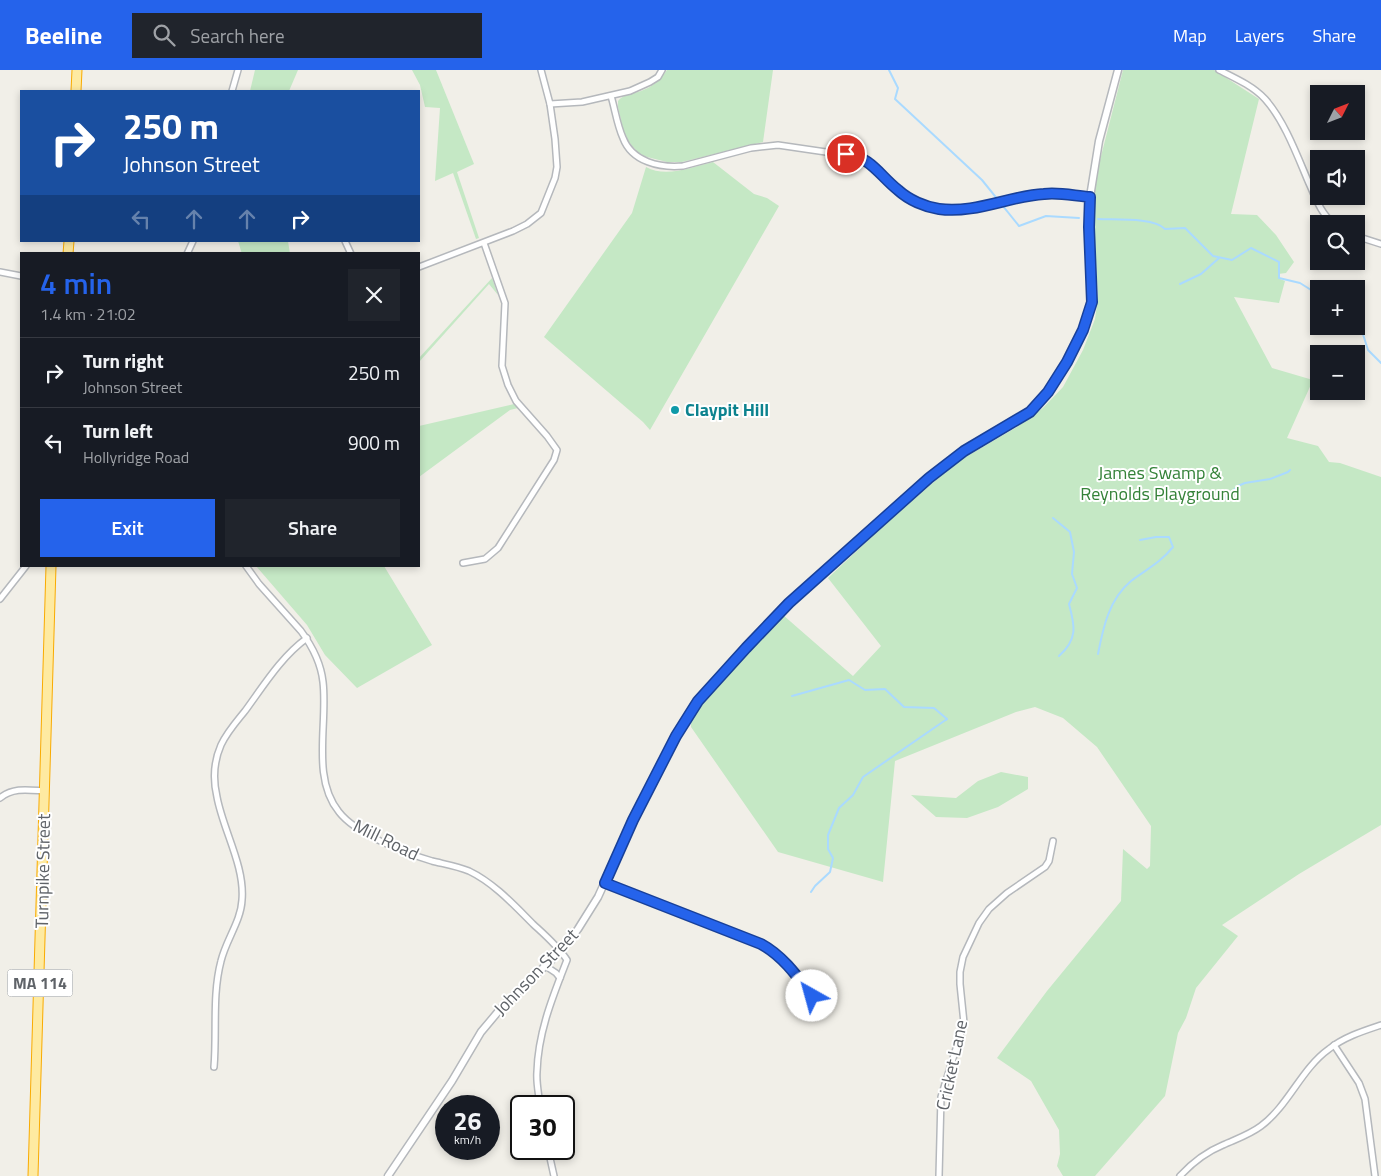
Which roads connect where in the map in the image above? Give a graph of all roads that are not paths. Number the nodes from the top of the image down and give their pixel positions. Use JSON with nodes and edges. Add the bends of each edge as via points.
{"nodes":[{"id":1,"x":77,"y":70,"type":"edge"},
{"id":2,"x":238,"y":70,"type":"edge"},
{"id":3,"x":541,"y":70,"type":"edge"},
{"id":4,"x":662,"y":70,"type":"edge"},
{"id":5,"x":1118,"y":70,"type":"edge"},
{"id":6,"x":1219,"y":70,"type":"edge"},
{"id":7,"x":76,"y":90,"type":"edge"},
{"id":8,"x":232,"y":90,"type":"edge"},
{"id":9,"x":611,"y":96,"type":"junction"},
{"id":10,"x":550,"y":104,"type":"junction"},
{"id":11,"x":1090,"y":197,"type":"junction"},
{"id":12,"x":1326,"y":215,"type":"edge"},
{"id":13,"x":1365,"y":239,"type":"edge"},
{"id":14,"x":484,"y":244,"type":"junction"},
{"id":15,"x":1381,"y":244,"type":"edge"},
{"id":16,"x":420,"y":268,"type":"edge"},
{"id":17,"x":0,"y":272,"type":"edge"},
{"id":18,"x":20,"y":276,"type":"edge"},
{"id":19,"x":463,"y":564,"type":"dead end"},
{"id":20,"x":25,"y":567,"type":"edge"},
{"id":21,"x":51,"y":567,"type":"edge"},
{"id":22,"x":247,"y":567,"type":"edge"},
{"id":23,"x":0,"y":600,"type":"edge"},
{"id":24,"x":307,"y":638,"type":"junction"},
{"id":25,"x":44,"y":791,"type":"junction"},
{"id":26,"x":0,"y":798,"type":"edge"},
{"id":27,"x":1052,"y":841,"type":"dead end"},
{"id":28,"x":605,"y":883,"type":"junction"},
{"id":29,"x":561,"y":951,"type":"junction"},
{"id":30,"x":544,"y":965,"type":"junction"},
{"id":31,"x":560,"y":978,"type":"junction"},
{"id":32,"x":812,"y":996,"type":"dead end"},
{"id":33,"x":1381,"y":1025,"type":"edge"},
{"id":34,"x":1334,"y":1045,"type":"junction"},
{"id":35,"x":214,"y":1067,"type":"dead end"},
{"id":36,"x":539,"y":1095,"type":"edge"},
{"id":37,"x":550,"y":1160,"type":"edge"},
{"id":38,"x":33,"y":1176,"type":"edge"},
{"id":39,"x":388,"y":1176,"type":"edge"},
{"id":40,"x":554,"y":1176,"type":"edge"},
{"id":41,"x":939,"y":1176,"type":"edge"},
{"id":42,"x":1180,"y":1176,"type":"edge"},
{"id":43,"x":1375,"y":1176,"type":"edge"}],
"edges":[{"from":1,"to":7,"type":"highway"},
{"from":2,"to":8,"type":"street"},
{"from":3,"to":10,"type":"street"},
{"from":4,"to":9,"type":"street","via":[[658,77],[644,85]]},
{"from":5,"to":11,"type":"street","name":"Johnson Street"},
{"from":6,"to":12,"type":"street","via":[[1254,90],[1272,108]]},
{"from":9,"to":10,"type":"street"},
{"from":9,"to":11,"type":"street","via":[[623,139],[635,155],[652,164],[683,166],[751,148],[778,145],[860,157],[874,166],[898,191],[925,206],[938,209],[960,209],[1044,194]]},
{"from":10,"to":14,"type":"street","via":[[557,167],[545,206],[527,224]]},
{"from":11,"to":28,"type":"street","name":"Johnson Street","via":[[1092,302],[1083,330],[1048,392],[1030,412],[954,458],[929,478],[789,603],[698,701],[676,736],[633,820]]},
{"from":13,"to":15,"type":"street"},
{"from":14,"to":16,"type":"street"},
{"from":14,"to":19,"type":"street","via":[[505,303],[502,366],[508,385],[516,401],[557,450],[554,460],[498,548],[485,559]]},
{"from":17,"to":18,"type":"street"},
{"from":20,"to":23,"type":"street"},
{"from":21,"to":25,"type":"highway","name":"Turnpike Street","number":"MA 114"},
{"from":22,"to":24,"type":"street","name":"Mill Road"},
{"from":24,"to":29,"type":"street","name":"Mill Road","via":[[323,682],[325,778],[328,793],[338,812],[354,826],[395,847],[480,877]]},
{"from":24,"to":35,"type":"street","via":[[280,664],[235,724],[217,759],[216,797],[243,889],[240,912],[221,961]]},
{"from":25,"to":26,"type":"street","via":[[17,790]]},
{"from":25,"to":38,"type":"highway","name":"Turnpike Street","number":"MA 114"},
{"from":27,"to":41,"type":"street","name":"Cricket Lane","via":[[1046,867],[989,909],[963,957],[960,984],[964,1023],[942,1097]]},
{"from":28,"to":29,"type":"street","name":"Johnson Street"},
{"from":28,"to":32,"type":"street","via":[[761,944],[789,966]]},
{"from":29,"to":30,"type":"street","name":"Johnson Street"},
{"from":29,"to":31,"type":"street","via":[[567,960]]},
{"from":30,"to":31,"type":"street"},
{"from":30,"to":39,"type":"street","name":"Johnson Street","via":[[481,1032]]},
{"from":31,"to":36,"type":"street","via":[[541,1036],[536,1073]]},
{"from":33,"to":34,"type":"street"},
{"from":34,"to":42,"type":"street","via":[[1310,1068],[1269,1120],[1244,1137],[1208,1153]]},
{"from":34,"to":43,"type":"street","via":[[1359,1083],[1365,1099]]},
{"from":37,"to":40,"type":"street"}]}
